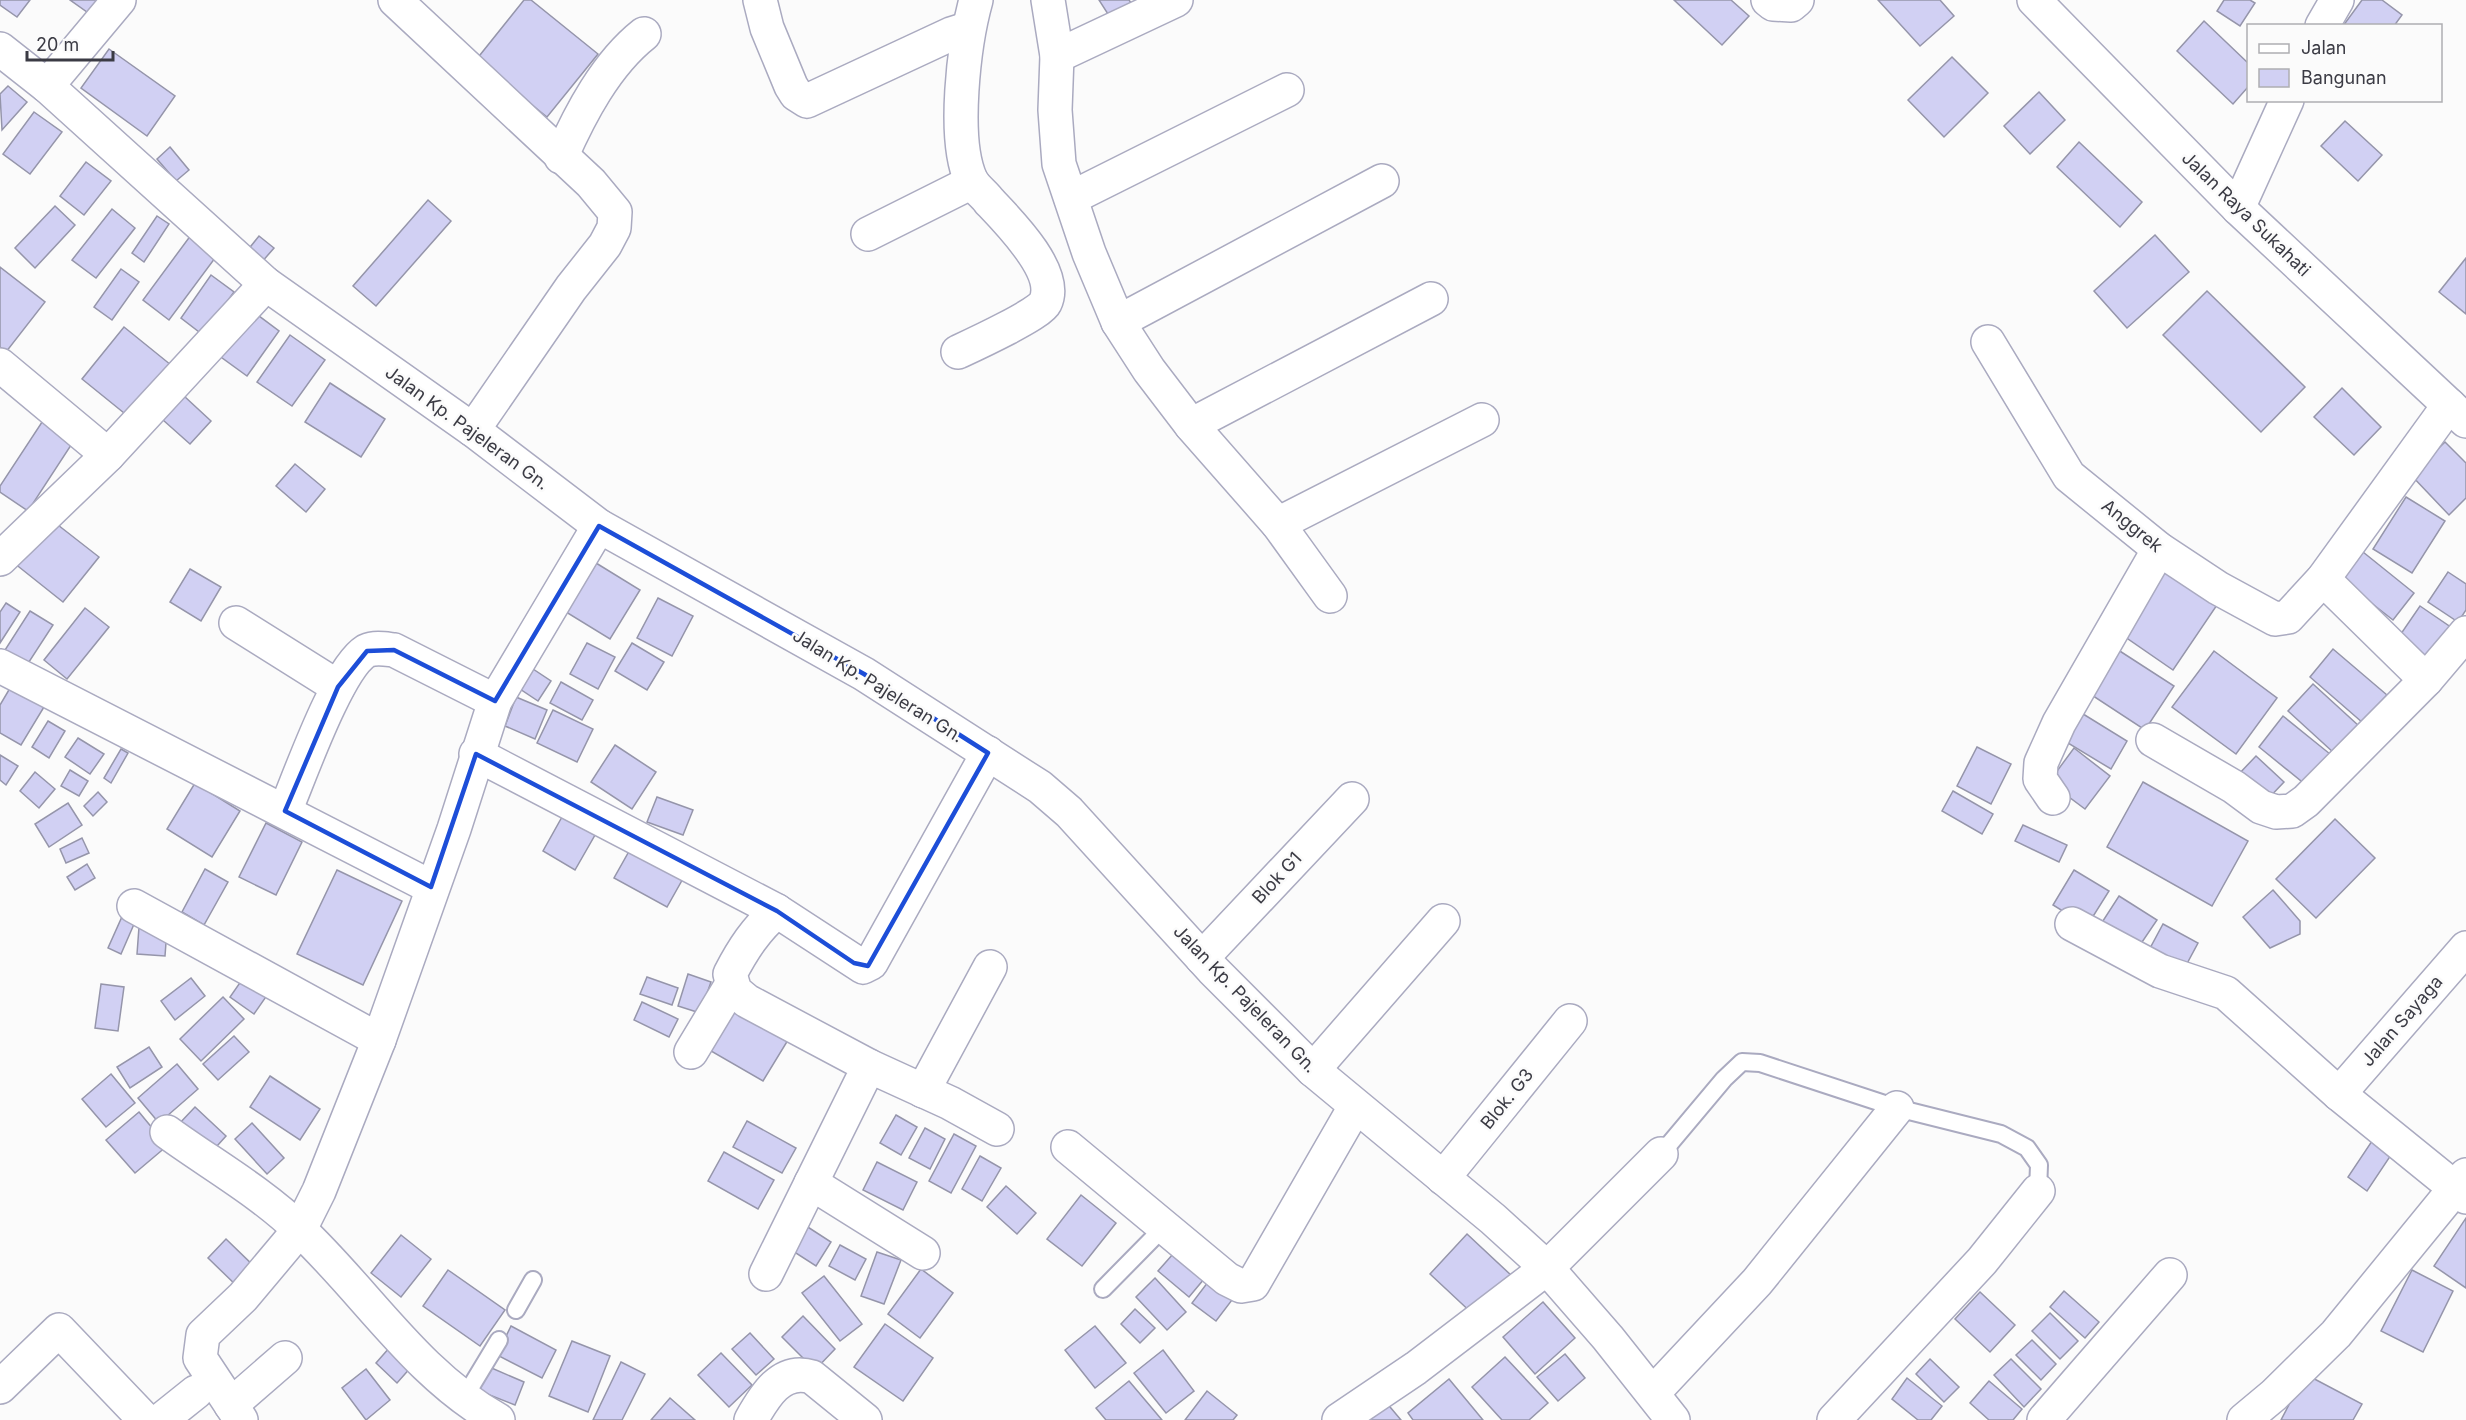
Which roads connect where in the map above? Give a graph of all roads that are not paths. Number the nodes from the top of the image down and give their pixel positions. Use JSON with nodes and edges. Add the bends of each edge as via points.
{"nodes":[{"id":1,"x":119,"y":0,"type":"edge"},
{"id":2,"x":395,"y":0,"type":"edge"},
{"id":3,"x":760,"y":0,"type":"edge"},
{"id":4,"x":1048,"y":0,"type":"edge"},
{"id":5,"x":1176,"y":0,"type":"edge"},
{"id":6,"x":1768,"y":0,"type":"edge"},
{"id":7,"x":1797,"y":0,"type":"edge"},
{"id":8,"x":2034,"y":0,"type":"edge"},
{"id":9,"x":2337,"y":0,"type":"edge"},
{"id":10,"x":972,"y":15,"type":"edge"},
{"id":11,"x":2323,"y":24,"type":"edge"},
{"id":12,"x":644,"y":34,"type":"dead end"},
{"id":13,"x":0,"y":49,"type":"edge"},
{"id":14,"x":1057,"y":56,"type":"junction"},
{"id":15,"x":47,"y":86,"type":"junction"},
{"id":16,"x":1287,"y":90,"type":"dead end"},
{"id":17,"x":2286,"y":102,"type":"edge"},
{"id":18,"x":561,"y":157,"type":"junction"},
{"id":19,"x":1383,"y":181,"type":"dead end"},
{"id":20,"x":972,"y":182,"type":"junction"},
{"id":21,"x":1071,"y":198,"type":"junction"},
{"id":22,"x":2238,"y":208,"type":"junction"},
{"id":23,"x":868,"y":234,"type":"dead end"},
{"id":24,"x":266,"y":284,"type":"junction"},
{"id":25,"x":1431,"y":299,"type":"dead end"},
{"id":26,"x":1118,"y":322,"type":"junction"},
{"id":27,"x":1988,"y":342,"type":"dead end"},
{"id":28,"x":958,"y":352,"type":"dead end"},
{"id":29,"x":0,"y":365,"type":"edge"},
{"id":30,"x":2458,"y":413,"type":"edge"},
{"id":31,"x":1482,"y":420,"type":"dead end"},
{"id":32,"x":1191,"y":424,"type":"junction"},
{"id":33,"x":473,"y":430,"type":"junction"},
{"id":34,"x":108,"y":456,"type":"junction"},
{"id":35,"x":599,"y":525,"type":"junction"},
{"id":36,"x":1278,"y":525,"type":"junction"},
{"id":37,"x":2160,"y":549,"type":"junction"},
{"id":38,"x":1,"y":556,"type":"edge"},
{"id":39,"x":2323,"y":579,"type":"junction"},
{"id":40,"x":1330,"y":596,"type":"dead end"},
{"id":41,"x":236,"y":623,"type":"dead end"},
{"id":42,"x":2466,"y":633,"type":"edge"},
{"id":43,"x":0,"y":666,"type":"edge"},
{"id":44,"x":2426,"y":680,"type":"junction"},
{"id":45,"x":338,"y":687,"type":"junction"},
{"id":46,"x":495,"y":701,"type":"junction"},
{"id":47,"x":2153,"y":740,"type":"dead end"},
{"id":48,"x":988,"y":753,"type":"junction"},
{"id":49,"x":476,"y":754,"type":"junction"},
{"id":50,"x":2053,"y":798,"type":"dead end"},
{"id":51,"x":1352,"y":799,"type":"dead end"},
{"id":52,"x":285,"y":811,"type":"junction"},
{"id":53,"x":431,"y":887,"type":"junction"},
{"id":54,"x":134,"y":906,"type":"dead end"},
{"id":55,"x":777,"y":911,"type":"junction"},
{"id":56,"x":1443,"y":921,"type":"dead end"},
{"id":57,"x":2072,"y":924,"type":"dead end"},
{"id":58,"x":2466,"y":948,"type":"edge"},
{"id":59,"x":1202,"y":958,"type":"junction"},
{"id":60,"x":990,"y":967,"type":"dead end"},
{"id":61,"x":732,"y":984,"type":"junction"},
{"id":62,"x":1570,"y":1021,"type":"dead end"},
{"id":63,"x":379,"y":1040,"type":"junction"},
{"id":64,"x":691,"y":1052,"type":"dead end"},
{"id":65,"x":869,"y":1066,"type":"junction"},
{"id":66,"x":1313,"y":1070,"type":"junction"},
{"id":67,"x":923,"y":1091,"type":"junction"},
{"id":68,"x":2339,"y":1094,"type":"junction"},
{"id":69,"x":1354,"y":1107,"type":"junction"},
{"id":70,"x":1897,"y":1108,"type":"junction"},
{"id":71,"x":997,"y":1129,"type":"dead end"},
{"id":72,"x":167,"y":1132,"type":"dead end"},
{"id":73,"x":1068,"y":1148,"type":"dead end"},
{"id":74,"x":1661,"y":1154,"type":"joint"},
{"id":75,"x":1443,"y":1178,"type":"junction"},
{"id":76,"x":811,"y":1183,"type":"junction"},
{"id":77,"x":2462,"y":1187,"type":"edge"},
{"id":78,"x":2038,"y":1191,"type":"joint"},
{"id":79,"x":1164,"y":1227,"type":"junction"},
{"id":80,"x":300,"y":1229,"type":"junction"},
{"id":81,"x":923,"y":1253,"type":"dead end"},
{"id":82,"x":1547,"y":1268,"type":"junction"},
{"id":83,"x":766,"y":1274,"type":"dead end"},
{"id":84,"x":2170,"y":1275,"type":"dead end"},
{"id":85,"x":533,"y":1280,"type":"dead end"},
{"id":86,"x":1103,"y":1289,"type":"dead end"},
{"id":87,"x":516,"y":1310,"type":"dead end"},
{"id":88,"x":499,"y":1340,"type":"dead end"},
{"id":89,"x":285,"y":1358,"type":"dead end"},
{"id":90,"x":0,"y":1386,"type":"edge"},
{"id":91,"x":196,"y":1392,"type":"dead end"},
{"id":92,"x":1653,"y":1393,"type":"junction"},
{"id":93,"x":464,"y":1398,"type":"junction"},
{"id":94,"x":236,"y":1412,"type":"edge"},
{"id":95,"x":145,"y":1420,"type":"edge"},
{"id":96,"x":161,"y":1420,"type":"edge"},
{"id":97,"x":498,"y":1420,"type":"edge"},
{"id":98,"x":751,"y":1420,"type":"edge"},
{"id":99,"x":865,"y":1420,"type":"edge"},
{"id":100,"x":1339,"y":1420,"type":"edge"},
{"id":101,"x":1673,"y":1420,"type":"edge"},
{"id":102,"x":1834,"y":1420,"type":"edge"},
{"id":103,"x":2044,"y":1420,"type":"edge"},
{"id":104,"x":2244,"y":1420,"type":"edge"}],
"edges":[{"from":1,"to":15,"type":"street"},
{"from":2,"to":18,"type":"street"},
{"from":3,"to":10,"type":"street","via":[[791,86],[807,101],[951,34]]},
{"from":4,"to":14,"type":"street"},
{"from":5,"to":14,"type":"street"},
{"from":6,"to":7,"type":"street","via":[[1791,5]]},
{"from":8,"to":22,"type":"street","name":"Jalan Raya Sukahati"},
{"from":9,"to":11,"type":"street"},
{"from":10,"to":20,"type":"street","via":[[962,115],[964,155]]},
{"from":12,"to":18,"type":"street","via":[[614,65],[575,125]]},
{"from":13,"to":15,"type":"street","name":"Jalan Kp. Pajeleran Gn."},
{"from":14,"to":21,"type":"street","via":[[1059,164]]},
{"from":15,"to":24,"type":"street","name":"Jalan Kp. Pajeleran Gn."},
{"from":16,"to":21,"type":"street"},
{"from":17,"to":22,"type":"street"},
{"from":18,"to":33,"type":"street","via":[[591,183],[615,212],[614,228]]},
{"from":19,"to":26,"type":"street"},
{"from":20,"to":23,"type":"street"},
{"from":20,"to":28,"type":"street","via":[[1034,256],[1045,272],[1049,290],[1045,306],[1032,315]]},
{"from":21,"to":26,"type":"street","via":[[1089,254]]},
{"from":22,"to":30,"type":"street","name":"Jalan Raya Sukahati"},
{"from":24,"to":33,"type":"street","name":"Jalan Kp. Pajeleran Gn."},
{"from":24,"to":34,"type":"street"},
{"from":25,"to":32,"type":"street"},
{"from":26,"to":32,"type":"street"},
{"from":27,"to":37,"type":"street","name":"Anggrek","via":[[2069,476]]},
{"from":29,"to":34,"type":"street"},
{"from":30,"to":39,"type":"street","name":"Anggrek"},
{"from":31,"to":36,"type":"street"},
{"from":32,"to":36,"type":"street"},
{"from":33,"to":35,"type":"street","name":"Jalan Kp. Pajeleran Gn."},
{"from":34,"to":38,"type":"street"},
{"from":35,"to":46,"type":"street"},
{"from":35,"to":48,"type":"street","name":"Jalan Kp. Pajeleran Gn.","via":[[864,674]]},
{"from":36,"to":40,"type":"street"},
{"from":37,"to":39,"type":"street","name":"Anggrek","via":[[2218,588],[2275,619],[2288,617]]},
{"from":37,"to":50,"type":"street","via":[[2059,723],[2041,764],[2040,779]]},
{"from":39,"to":44,"type":"street"},
{"from":41,"to":45,"type":"street"},
{"from":42,"to":44,"type":"street"},
{"from":43,"to":52,"type":"street"},
{"from":44,"to":47,"type":"street","via":[[2292,811],[2260,807],[2234,787]]},
{"from":45,"to":46,"type":"street","via":[[359,658],[380,648],[394,650]]},
{"from":45,"to":52,"type":"street"},
{"from":46,"to":49,"type":"street"},
{"from":48,"to":55,"type":"street","via":[[867,966],[854,963]]},
{"from":48,"to":59,"type":"street","name":"Jalan Kp. Pajeleran Gn.","via":[[1041,787],[1070,812]]},
{"from":49,"to":53,"type":"street","via":[[454,829]]},
{"from":49,"to":55,"type":"street"},
{"from":51,"to":59,"type":"street","name":"Blok G1"},
{"from":52,"to":53,"type":"street"},
{"from":53,"to":63,"type":"street"},
{"from":54,"to":63,"type":"street"},
{"from":55,"to":61,"type":"street","via":[[760,926],[742,952],[730,974]]},
{"from":56,"to":66,"type":"street"},
{"from":57,"to":68,"type":"street","via":[[2160,971],[2226,993]]},
{"from":58,"to":68,"type":"street","name":"Jalan Sayaga"},
{"from":59,"to":66,"type":"street","name":"Jalan Kp. Pajeleran Gn."},
{"from":60,"to":67,"type":"street"},
{"from":61,"to":64,"type":"street"},
{"from":61,"to":65,"type":"street","via":[[747,1001]]},
{"from":62,"to":75,"type":"street","name":"Blok. G3"},
{"from":63,"to":80,"type":"street"},
{"from":65,"to":67,"type":"street"},
{"from":65,"to":76,"type":"street"},
{"from":66,"to":69,"type":"street","name":"Jalan Kp. Pajeleran Gn."},
{"from":67,"to":71,"type":"street"},
{"from":68,"to":77,"type":"street"},
{"from":69,"to":75,"type":"street","name":"Jalan Kp. Pajeleran Gn."},
{"from":69,"to":79,"type":"street","via":[[1253,1284],[1241,1286],[1227,1279]]},
{"from":70,"to":74,"type":"lane","via":[[1760,1063],[1742,1062]]},
{"from":70,"to":78,"type":"lane","via":[[2001,1134],[2027,1148],[2039,1165]]},
{"from":70,"to":92,"type":"street","via":[[1757,1282]]},
{"from":72,"to":80,"type":"street"},
{"from":73,"to":79,"type":"street"},
{"from":74,"to":82,"type":"street"},
{"from":75,"to":82,"type":"street","name":"Jalan Kp. Pajeleran Gn."},
{"from":76,"to":81,"type":"street"},
{"from":76,"to":83,"type":"street"},
{"from":77,"to":104,"type":"street","via":[[2336,1334]]},
{"from":78,"to":102,"type":"street","via":[[1982,1261]]},
{"from":79,"to":86,"type":"lane"},
{"from":80,"to":93,"type":"street","via":[[397,1336]]},
{"from":80,"to":94,"type":"street","via":[[243,1298],[203,1335],[200,1343],[200,1358]]},
{"from":82,"to":92,"type":"street","name":"Jalan Kp. Pajeleran Gn."},
{"from":82,"to":100,"type":"street","via":[[1416,1368]]},
{"from":84,"to":103,"type":"street"},
{"from":85,"to":87,"type":"lane"},
{"from":88,"to":93,"type":"lane"},
{"from":89,"to":94,"type":"street"},
{"from":90,"to":95,"type":"street","via":[[59,1330]]},
{"from":91,"to":96,"type":"street"},
{"from":92,"to":101,"type":"street","name":"Jalan Kp. Pajeleran Gn."},
{"from":93,"to":97,"type":"street"},
{"from":98,"to":99,"type":"street","via":[[781,1379],[801,1374],[812,1377]]}]}
